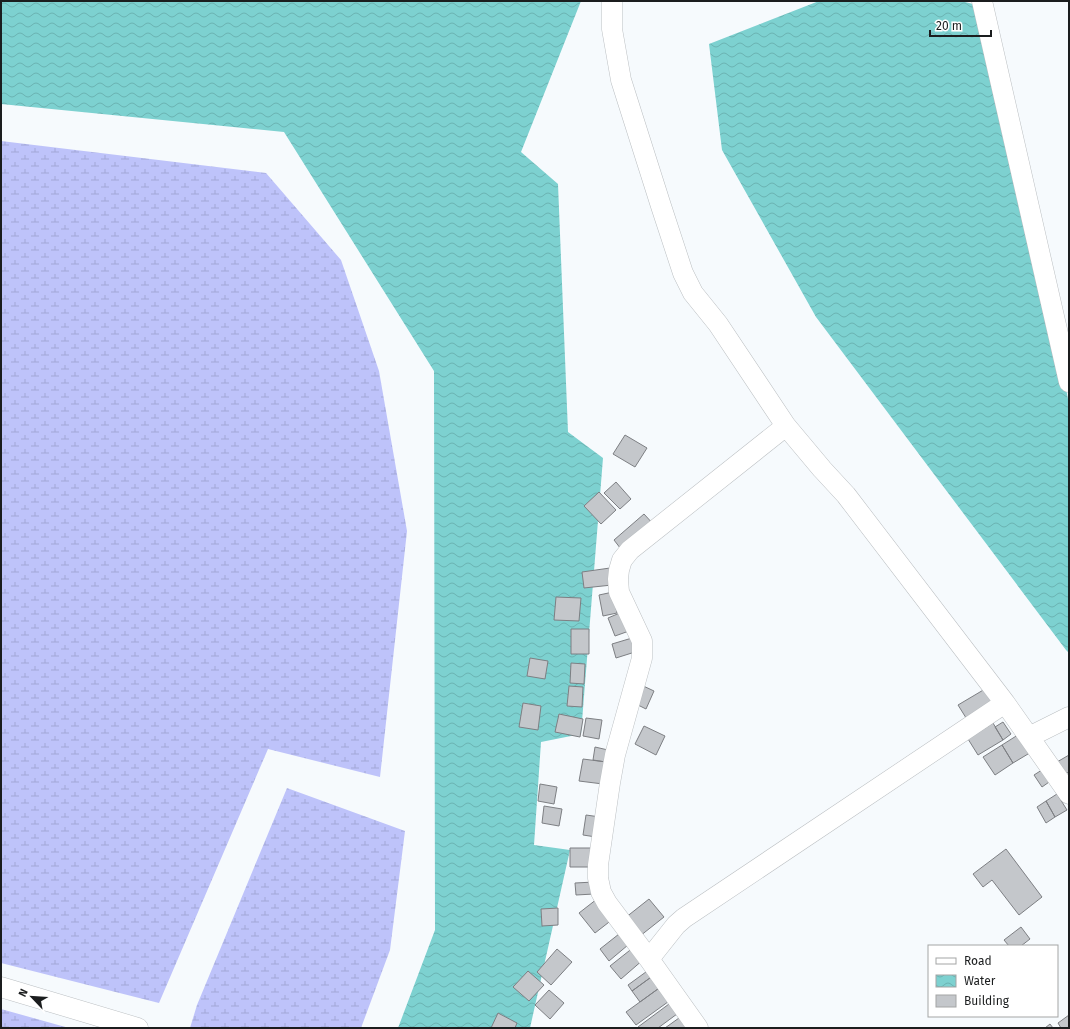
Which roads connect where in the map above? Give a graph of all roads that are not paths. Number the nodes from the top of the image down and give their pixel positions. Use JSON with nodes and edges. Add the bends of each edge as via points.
{"nodes":[{"id":1,"x":612,"y":1,"type":"edge"},
{"id":2,"x":982,"y":1,"type":"edge"},
{"id":3,"x":1069,"y":382,"type":"edge"},
{"id":4,"x":786,"y":426,"type":"junction"},
{"id":5,"x":1005,"y":703,"type":"junction"},
{"id":6,"x":1069,"y":717,"type":"edge"},
{"id":7,"x":1029,"y":737,"type":"junction"},
{"id":8,"x":1069,"y":794,"type":"edge"},
{"id":9,"x":649,"y":959,"type":"junction"},
{"id":10,"x":1,"y":987,"type":"edge"},
{"id":11,"x":138,"y":1028,"type":"edge"},
{"id":12,"x":698,"y":1028,"type":"edge"}],
"edges":[{"from":1,"to":4,"type":"street","via":[[612,29],[621,80],[683,273],[692,293],[718,324]]},
{"from":2,"to":3,"type":"street"},
{"from":4,"to":5,"type":"street","via":[[846,495]]},
{"from":4,"to":9,"type":"street","via":[[630,550],[622,560],[619,570],[619,592],[642,642],[642,658],[615,755],[598,878],[607,903]]},
{"from":5,"to":7,"type":"street"},
{"from":5,"to":9,"type":"street","via":[[684,918]]},
{"from":6,"to":7,"type":"street"},
{"from":7,"to":8,"type":"street"},
{"from":9,"to":12,"type":"street"},
{"from":10,"to":11,"type":"street"}]}
